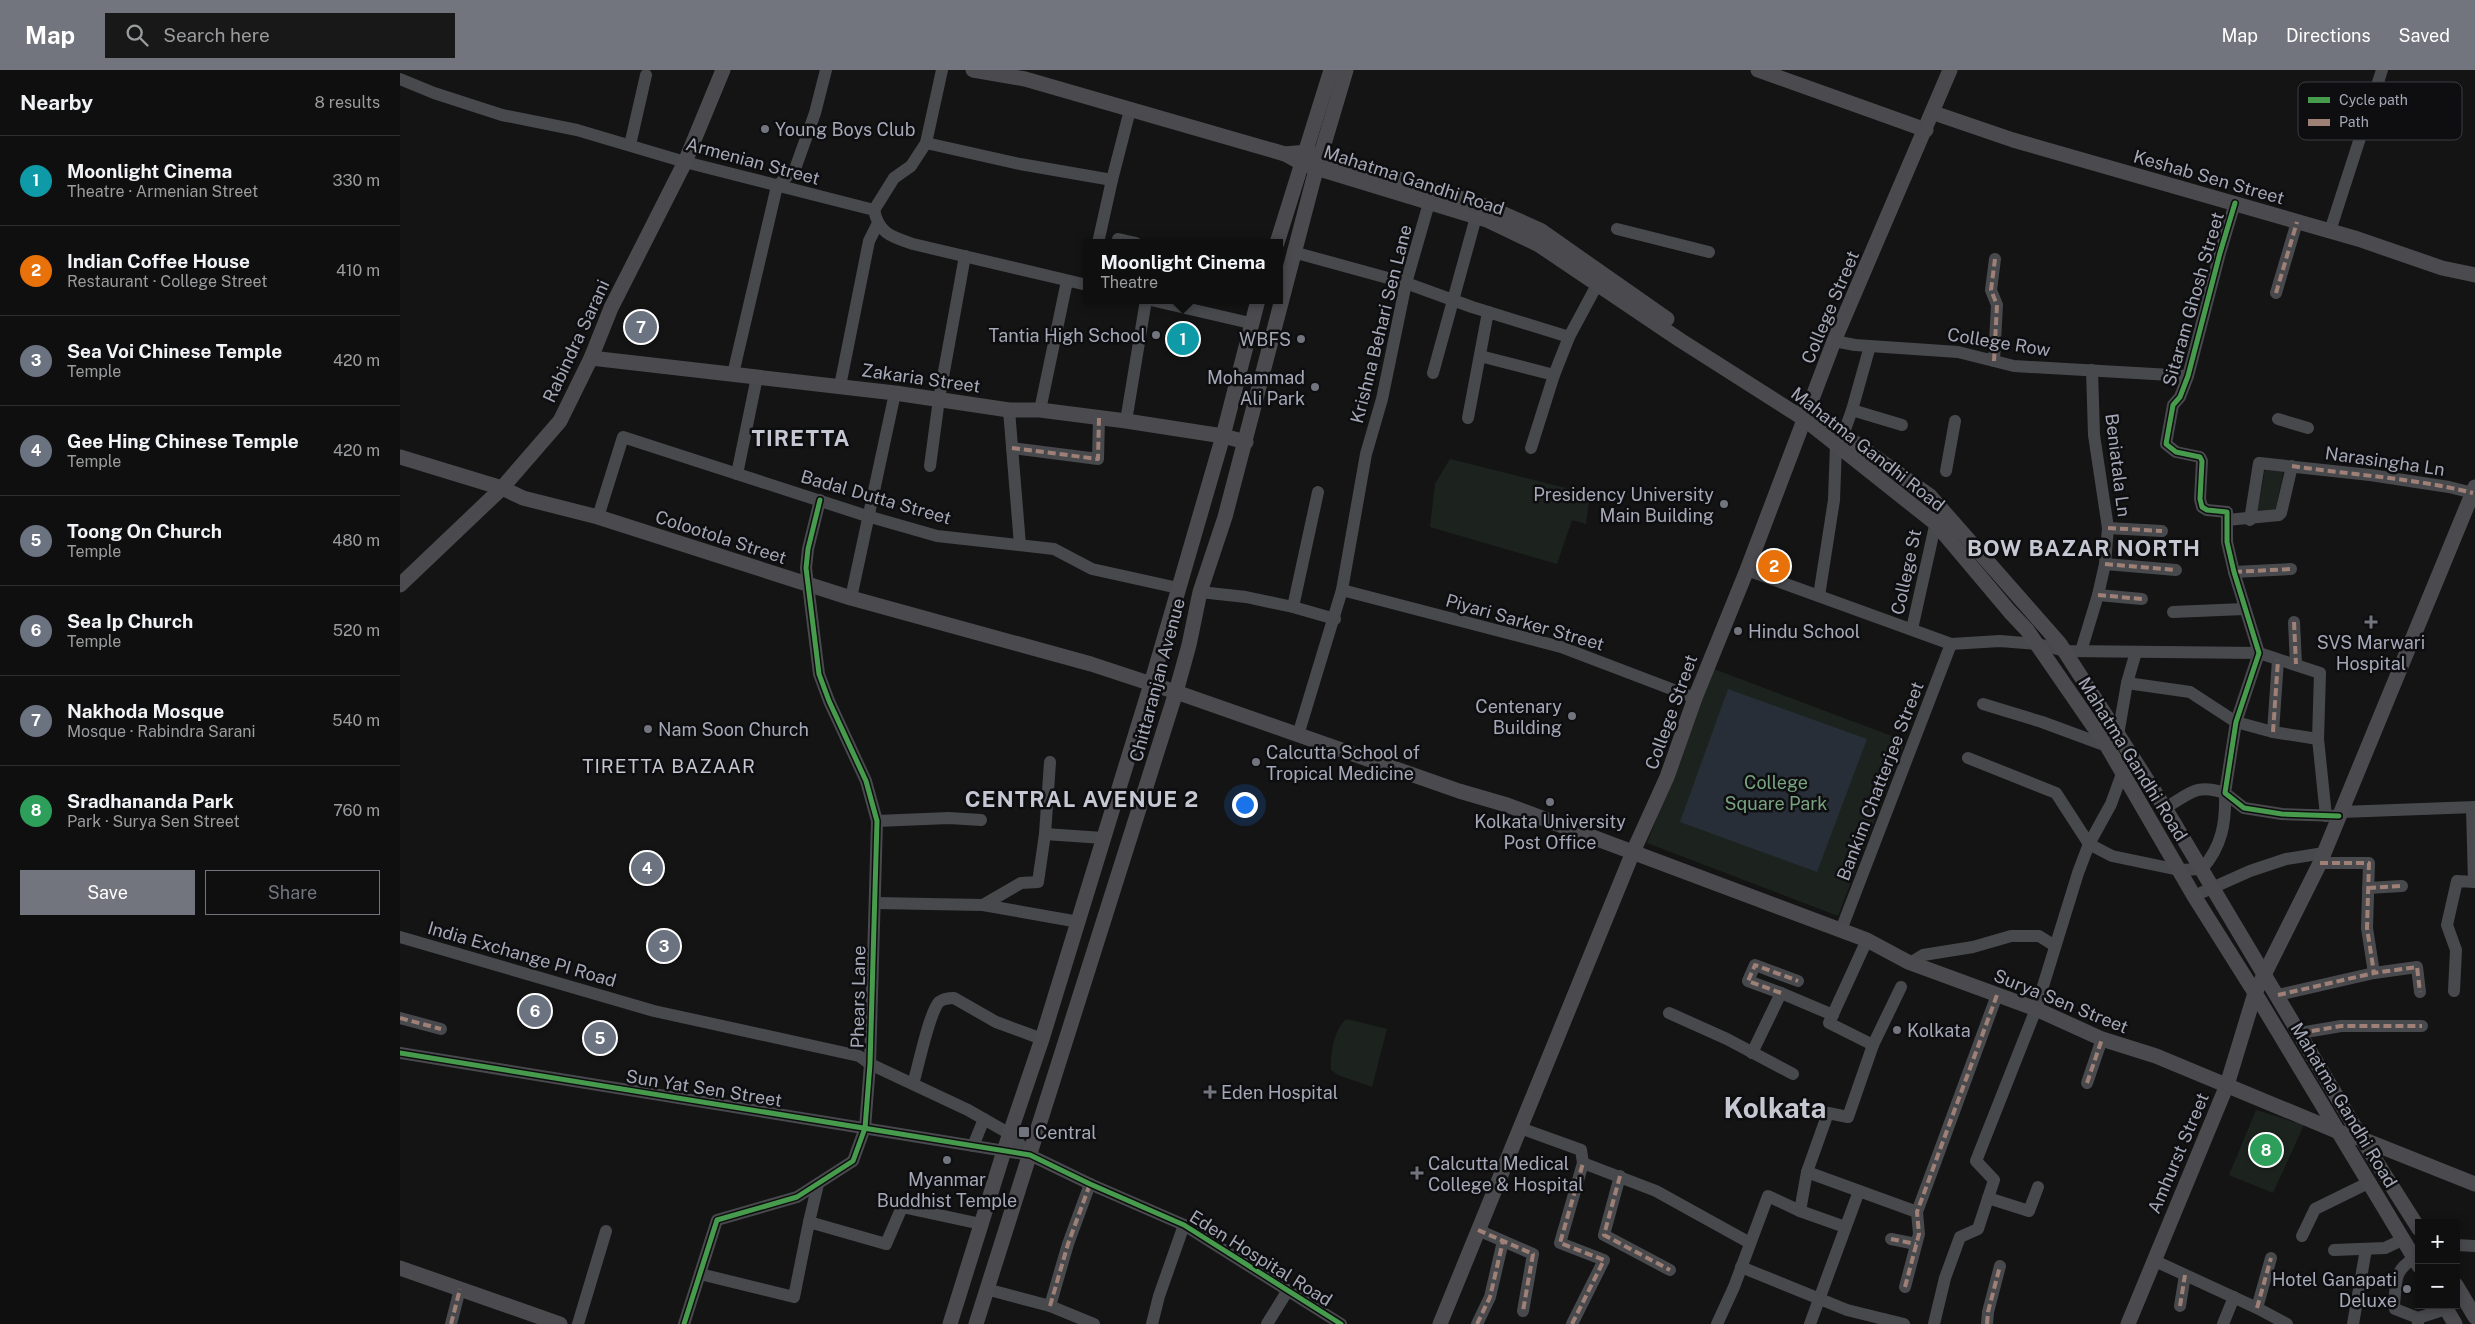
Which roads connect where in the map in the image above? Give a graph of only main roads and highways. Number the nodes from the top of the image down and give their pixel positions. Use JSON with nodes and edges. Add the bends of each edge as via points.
{"nodes":[{"id":1,"x":723,"y":70,"type":"edge"},
{"id":2,"x":973,"y":70,"type":"edge"},
{"id":3,"x":1332,"y":70,"type":"edge"},
{"id":4,"x":1346,"y":70,"type":"edge"},
{"id":5,"x":1758,"y":70,"type":"edge"},
{"id":6,"x":1950,"y":70,"type":"edge"},
{"id":7,"x":1934,"y":113,"type":"junction"},
{"id":8,"x":1923,"y":129,"type":"junction"},
{"id":9,"x":1311,"y":153,"type":"junction"},
{"id":10,"x":1279,"y":239,"type":"edge"},
{"id":11,"x":2475,"y":275,"type":"edge"},
{"id":12,"x":1283,"y":296,"type":"edge"},
{"id":13,"x":1257,"y":304,"type":"edge"},
{"id":14,"x":1281,"y":304,"type":"edge"},
{"id":15,"x":591,"y":358,"type":"junction"},
{"id":16,"x":1805,"y":414,"type":"junction"},
{"id":17,"x":1223,"y":436,"type":"junction"},
{"id":18,"x":1840,"y":440,"type":"junction"},
{"id":19,"x":1246,"y":442,"type":"junction"},
{"id":20,"x":400,"y":458,"type":"edge"},
{"id":21,"x":502,"y":488,"type":"junction"},
{"id":22,"x":2474,"y":490,"type":"edge"},
{"id":23,"x":400,"y":585,"type":"edge"},
{"id":24,"x":1151,"y":684,"type":"junction"},
{"id":25,"x":1176,"y":692,"type":"junction"},
{"id":26,"x":1298,"y":735,"type":"joint"},
{"id":27,"x":1633,"y":852,"type":"junction"},
{"id":28,"x":2265,"y":974,"type":"junction"},
{"id":29,"x":2255,"y":993,"type":"junction"},
{"id":30,"x":2227,"y":1085,"type":"junction"},
{"id":31,"x":2339,"y":1132,"type":"junction"},
{"id":32,"x":2362,"y":1139,"type":"junction"},
{"id":33,"x":2475,"y":1184,"type":"edge"},
{"id":34,"x":2415,"y":1223,"type":"edge"},
{"id":35,"x":2415,"y":1258,"type":"edge"},
{"id":36,"x":400,"y":1268,"type":"edge"},
{"id":37,"x":2460,"y":1292,"type":"edge"},
{"id":38,"x":2446,"y":1309,"type":"edge"},
{"id":39,"x":2475,"y":1318,"type":"edge"},
{"id":40,"x":560,"y":1324,"type":"edge"},
{"id":41,"x":950,"y":1324,"type":"edge"},
{"id":42,"x":976,"y":1324,"type":"edge"},
{"id":43,"x":1440,"y":1324,"type":"edge"},
{"id":44,"x":2128,"y":1324,"type":"edge"},
{"id":45,"x":2455,"y":1324,"type":"edge"}],
"edges":[{"from":1,"to":15,"type":"main road","name":"Rabindra Sarani","via":[[686,162],[611,308]]},
{"from":2,"to":9,"type":"main road","name":"Mahatma Gandhi Road","via":[[1025,79],[1285,154]]},
{"from":3,"to":9,"type":"main road"},
{"from":4,"to":9,"type":"main road","name":"Chittaranjan Avenue"},
{"from":5,"to":8,"type":"main road"},
{"from":6,"to":7,"type":"main road","name":"College Street"},
{"from":7,"to":8,"type":"main road","name":"College Street"},
{"from":7,"to":11,"type":"main road","name":"Keshab Sen Street","via":[[2013,140],[2330,231],[2442,268]]},
{"from":8,"to":16,"type":"main road","name":"College Street"},
{"from":9,"to":10,"type":"main road"},
{"from":9,"to":12,"type":"main road","name":"Chittaranjan Avenue"},
{"from":9,"to":16,"type":"main road","name":"Mahatma Gandhi Road","via":[[1539,245],[1680,340]]},
{"from":9,"to":16,"type":"main road","name":"Mahatma Gandhi Road","via":[[1488,207],[1540,230]]},
{"from":13,"to":17,"type":"main road"},
{"from":14,"to":19,"type":"main road","name":"Chittaranjan Avenue"},
{"from":15,"to":17,"type":"main road","name":"Zakaria Street","via":[[840,386],[1009,410],[1040,410]]},
{"from":15,"to":21,"type":"main road","name":"Rabindra Sarani","via":[[560,421]]},
{"from":16,"to":18,"type":"main road","name":"Mahatma Gandhi Road"},
{"from":16,"to":27,"type":"main road","name":"College Street","via":[[1667,777]]},
{"from":17,"to":19,"type":"main road","name":"Zakaria Street"},
{"from":17,"to":24,"type":"main road"},
{"from":18,"to":28,"type":"main road","name":"Mahatma Gandhi Road","via":[[1922,490],[2065,651]]},
{"from":18,"to":29,"type":"main road","name":"Mahatma Gandhi Road","via":[[1935,523],[2038,644],[2123,771],[2194,896]]},
{"from":19,"to":25,"type":"main road","name":"Chittaranjan Avenue","via":[[1200,592]]},
{"from":20,"to":21,"type":"main road","name":"Colootola Street"},
{"from":21,"to":23,"type":"main road","name":"Rabindra Sarani"},
{"from":21,"to":24,"type":"main road","name":"Colootola Street","via":[[523,498],[598,517],[851,598],[1091,664]]},
{"from":22,"to":28,"type":"main road","name":"Amhurst Street","via":[[2335,814],[2322,858]]},
{"from":24,"to":25,"type":"main road","name":"Colootola Street"},
{"from":24,"to":41,"type":"main road","via":[[1079,922]]},
{"from":25,"to":26,"type":"main road","name":"Colootola Street"},
{"from":25,"to":42,"type":"main road","name":"Chittaranjan Avenue"},
{"from":26,"to":27,"type":"main road","name":"Surya Sen Street"},
{"from":27,"to":30,"type":"main road","name":"Surya Sen Street","via":[[1867,940],[1910,963],[2036,1009],[2102,1040],[2156,1056]]},
{"from":27,"to":43,"type":"main road","name":"College Street"},
{"from":28,"to":29,"type":"main road","name":"Amhurst Street"},
{"from":28,"to":32,"type":"main road","name":"Mahatma Gandhi Road"},
{"from":29,"to":30,"type":"main road","name":"Amhurst Street"},
{"from":29,"to":31,"type":"main road","name":"Mahatma Gandhi Road"},
{"from":30,"to":31,"type":"main road","name":"Surya Sen Street"},
{"from":30,"to":44,"type":"main road","name":"Amhurst Street"},
{"from":31,"to":32,"type":"main road","name":"Surya Sen Street"},
{"from":31,"to":35,"type":"main road","name":"Mahatma Gandhi Road"},
{"from":32,"to":33,"type":"main road","name":"Surya Sen Street"},
{"from":32,"to":34,"type":"main road","name":"Mahatma Gandhi Road"},
{"from":36,"to":40,"type":"main road"},
{"from":37,"to":39,"type":"main road"},
{"from":38,"to":45,"type":"main road"}]}
